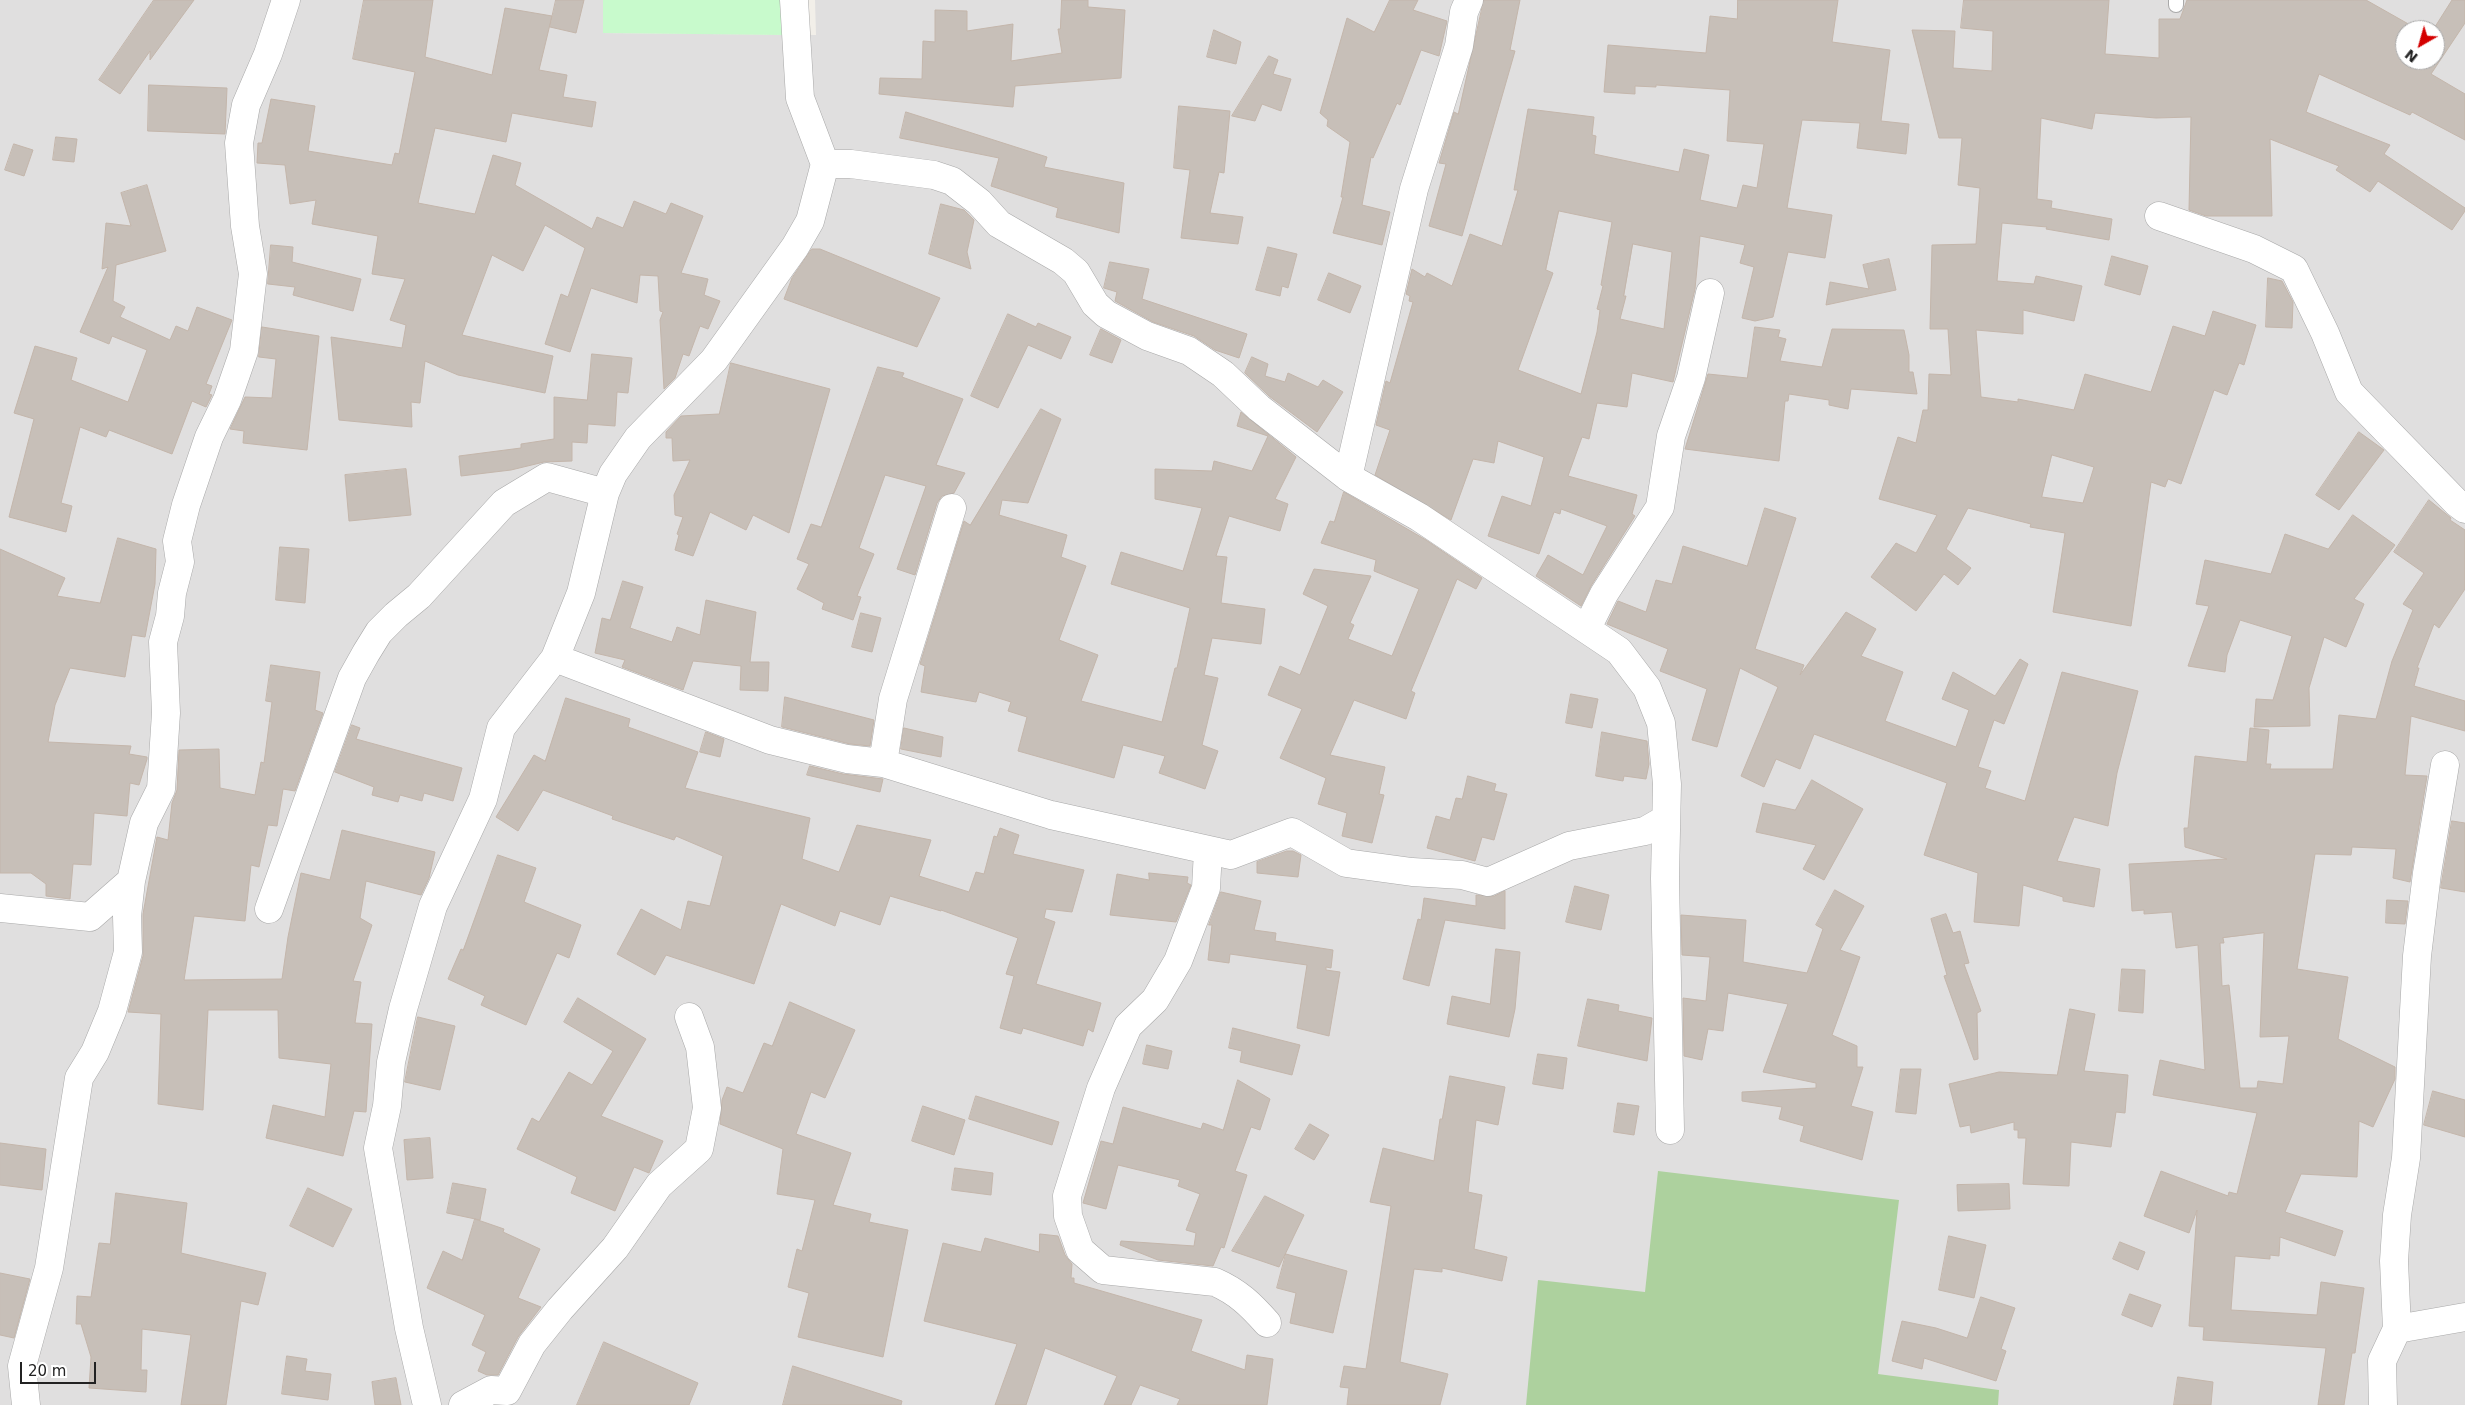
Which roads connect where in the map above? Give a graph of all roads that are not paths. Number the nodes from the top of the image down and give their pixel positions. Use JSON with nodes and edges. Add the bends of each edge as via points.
{"nodes":[{"id":1,"x":286,"y":0,"type":"edge"},
{"id":2,"x":794,"y":0,"type":"edge"},
{"id":3,"x":1469,"y":0,"type":"edge"},
{"id":4,"x":825,"y":164,"type":"junction"},
{"id":5,"x":2159,"y":216,"type":"dead end"},
{"id":6,"x":1710,"y":293,"type":"dead end"},
{"id":7,"x":1348,"y":477,"type":"junction"},
{"id":8,"x":605,"y":493,"type":"junction"},
{"id":9,"x":952,"y":508,"type":"dead end"},
{"id":10,"x":2465,"y":509,"type":"edge"},
{"id":11,"x":1587,"y":628,"type":"junction"},
{"id":12,"x":555,"y":658,"type":"junction"},
{"id":13,"x":883,"y":763,"type":"junction"},
{"id":14,"x":2445,"y":765,"type":"dead end"},
{"id":15,"x":1666,"y":819,"type":"junction"},
{"id":16,"x":1208,"y":851,"type":"junction"},
{"id":17,"x":131,"y":881,"type":"junction"},
{"id":18,"x":0,"y":908,"type":"edge"},
{"id":19,"x":269,"y":909,"type":"dead end"},
{"id":20,"x":689,"y":1017,"type":"dead end"},
{"id":21,"x":1670,"y":1130,"type":"dead end"},
{"id":22,"x":2465,"y":1317,"type":"edge"},
{"id":23,"x":1266,"y":1323,"type":"dead end"},
{"id":24,"x":2398,"y":1329,"type":"junction"},
{"id":25,"x":26,"y":1405,"type":"edge"},
{"id":26,"x":427,"y":1405,"type":"edge"},
{"id":27,"x":463,"y":1405,"type":"edge"},
{"id":28,"x":2383,"y":1405,"type":"edge"}],
"edges":[{"from":1,"to":17,"type":"street","via":[[246,105],[239,143],[245,226],[254,274],[244,351],[227,400],[208,437],[177,541],[180,562],[164,642],[166,713],[161,789],[144,823]]},
{"from":2,"to":4,"type":"street","via":[[800,98]]},
{"from":3,"to":7,"type":"street","via":[[1459,46],[1414,188]]},
{"from":4,"to":7,"type":"street","via":[[851,164],[934,175],[952,181],[979,202],[999,224],[1076,272],[1095,304],[1106,314],[1147,336],[1189,351],[1223,374]]},
{"from":4,"to":8,"type":"street","via":[[810,221],[795,247],[714,360],[638,438],[613,474]]},
{"from":5,"to":10,"type":"street","via":[[2254,249],[2294,270],[2349,392],[2391,438]]},
{"from":6,"to":11,"type":"street","via":[[1691,378],[1670,436],[1660,507],[1604,594]]},
{"from":7,"to":11,"type":"street","via":[[1419,517]]},
{"from":8,"to":12,"type":"street","via":[[582,593]]},
{"from":8,"to":19,"type":"street","via":[[546,477],[527,488],[504,503],[419,596],[379,632],[352,678]]},
{"from":9,"to":13,"type":"street","via":[[893,699]]},
{"from":11,"to":15,"type":"street","via":[[1619,651],[1647,688],[1661,723],[1667,784]]},
{"from":12,"to":13,"type":"street","via":[[770,740],[847,759]]},
{"from":12,"to":26,"type":"street","via":[[501,728],[483,799],[433,906],[390,1062],[387,1106],[378,1148],[409,1328]]},
{"from":13,"to":16,"type":"street","via":[[1051,815]]},
{"from":14,"to":24,"type":"street","via":[[2417,956],[2406,1158],[2394,1261]]},
{"from":15,"to":16,"type":"street","via":[[1645,831],[1569,846],[1488,882],[1462,875],[1346,863],[1292,832],[1231,855]]},
{"from":15,"to":21,"type":"street"},
{"from":16,"to":23,"type":"street","via":[[1206,888],[1178,961],[1155,1000],[1128,1026],[1101,1088],[1066,1196],[1068,1216],[1080,1250],[1103,1270],[1215,1282],[1247,1300]]},
{"from":17,"to":18,"type":"street","via":[[90,917]]},
{"from":17,"to":25,"type":"street","via":[[127,916],[128,952],[112,1011],[79,1078],[49,1268],[22,1366]]},
{"from":20,"to":27,"type":"street","via":[[700,1047],[707,1108],[699,1149],[659,1186],[615,1248],[538,1337],[507,1391],[491,1390]]},
{"from":22,"to":24,"type":"street"},
{"from":24,"to":28,"type":"street","via":[[2382,1362]]}]}
